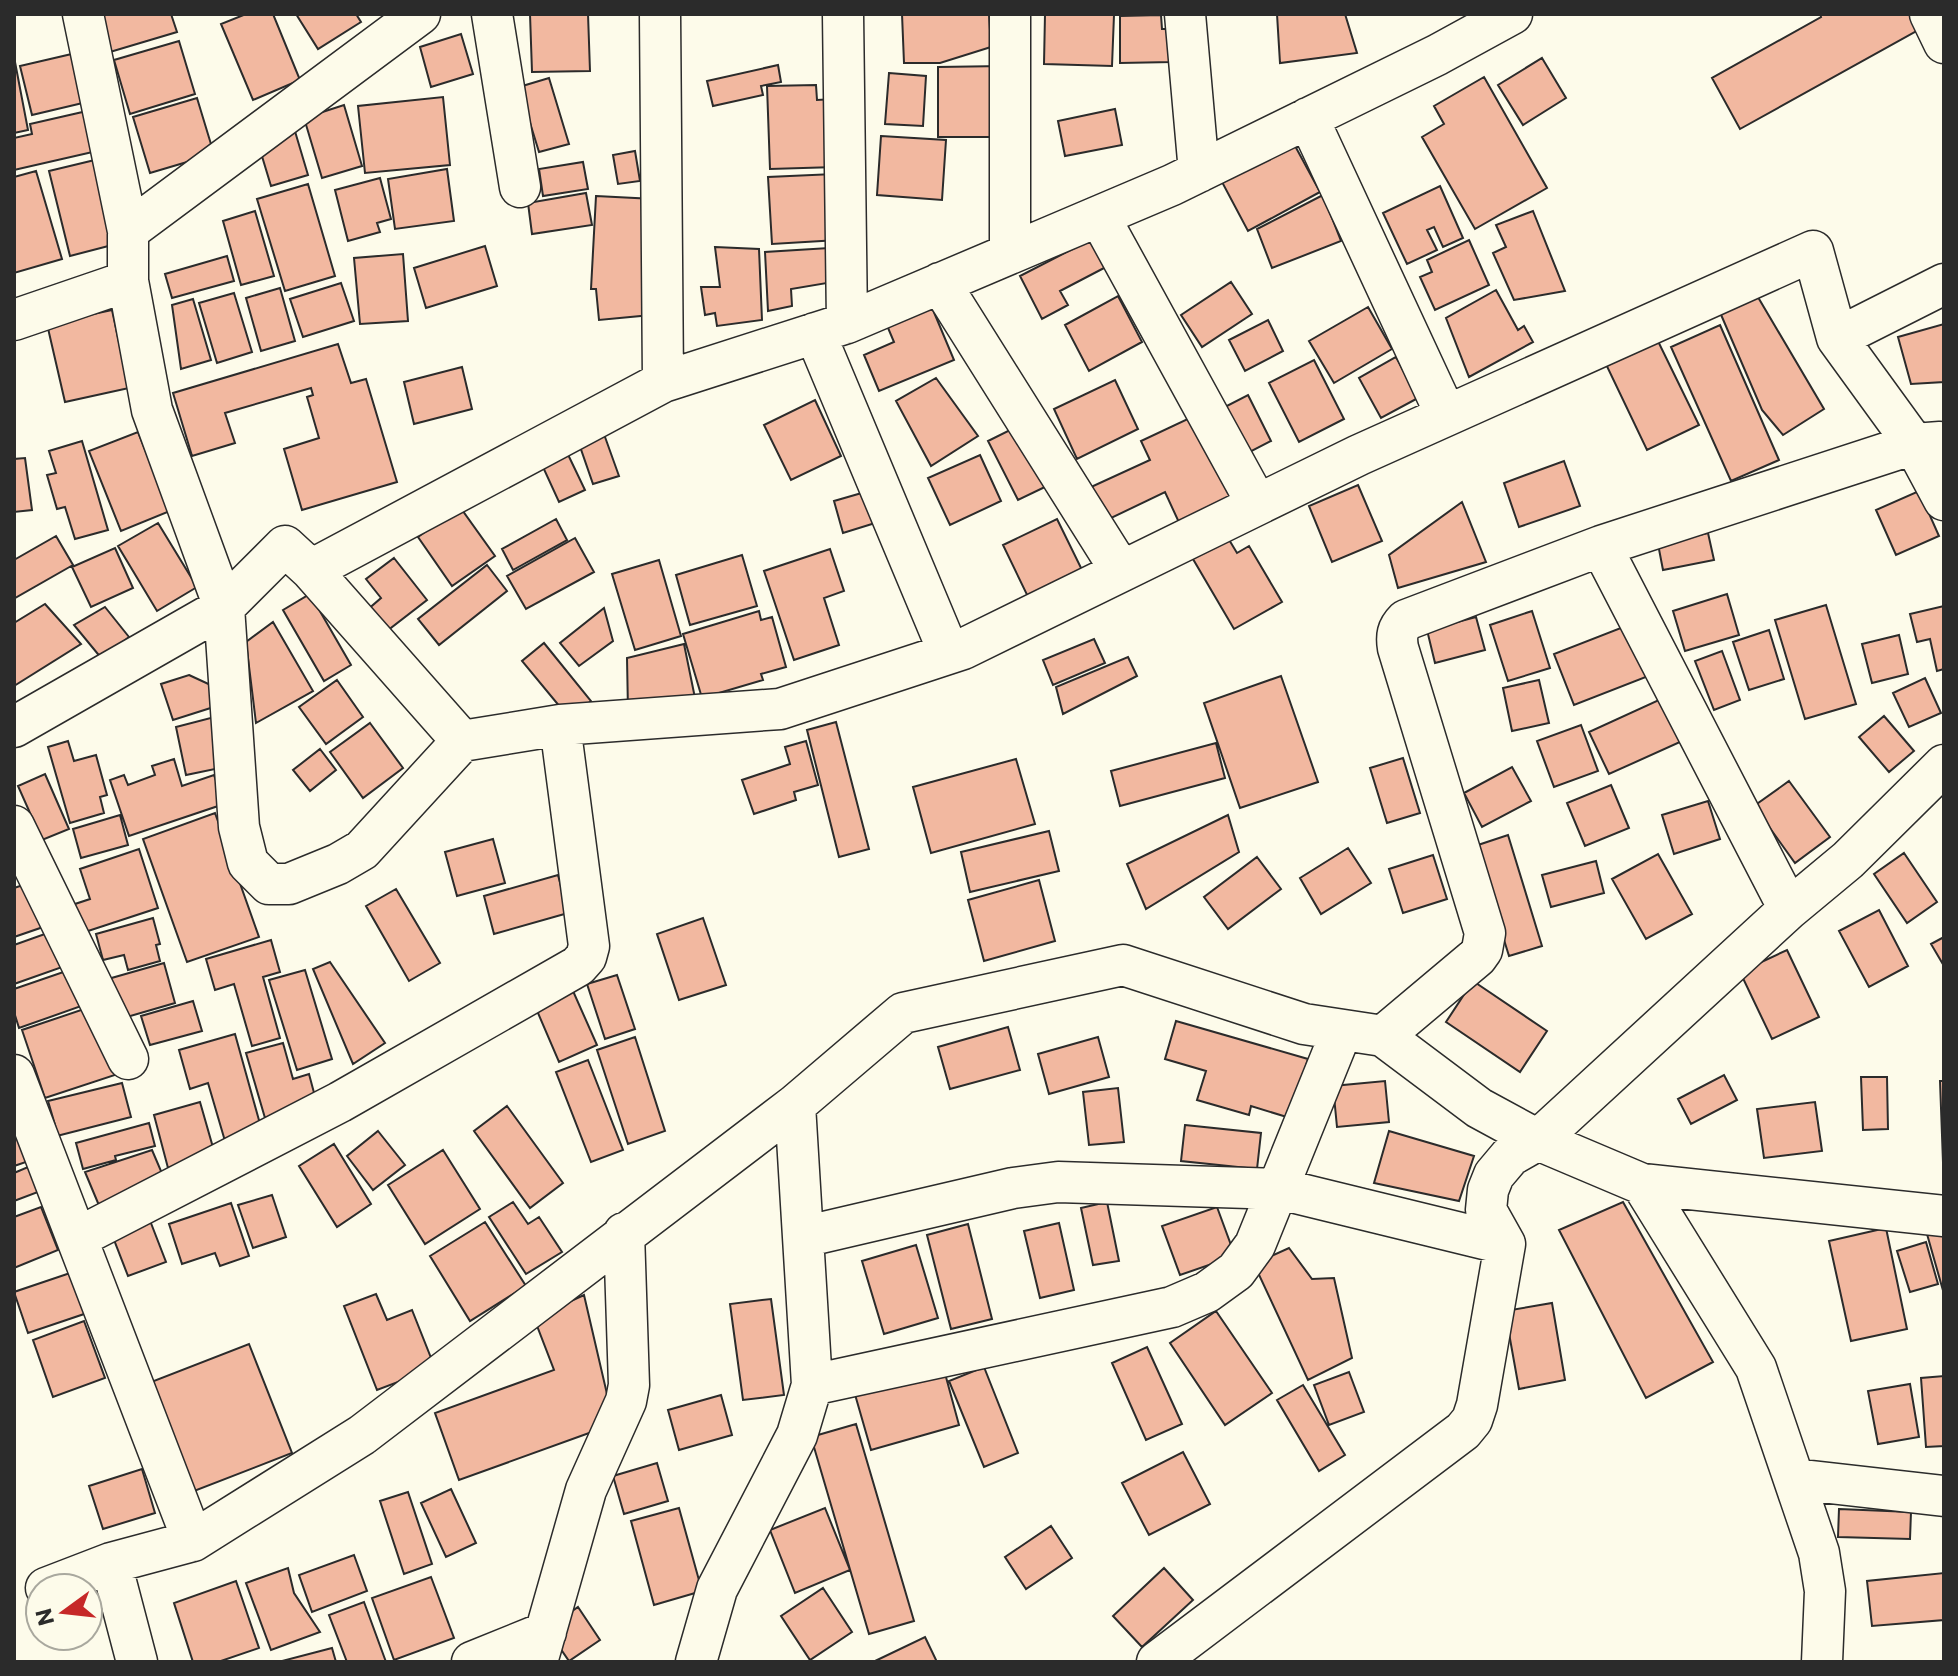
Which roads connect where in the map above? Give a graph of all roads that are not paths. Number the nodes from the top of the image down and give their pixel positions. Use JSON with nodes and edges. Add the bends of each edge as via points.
{"nodes":[{"id":1,"x":83,"y":14,"type":"edge"},
{"id":2,"x":420,"y":14,"type":"edge"},
{"id":3,"x":492,"y":14,"type":"edge"},
{"id":4,"x":660,"y":14,"type":"edge"},
{"id":5,"x":843,"y":14,"type":"edge"},
{"id":6,"x":1010,"y":14,"type":"edge"},
{"id":7,"x":1185,"y":14,"type":"edge"},
{"id":8,"x":1512,"y":14,"type":"edge"},
{"id":9,"x":1930,"y":14,"type":"edge"},
{"id":10,"x":1452,"y":29,"type":"edge"},
{"id":11,"x":1944,"y":43,"type":"edge"},
{"id":12,"x":1308,"y":118,"type":"junction"},
{"id":13,"x":1199,"y":172,"type":"junction"},
{"id":14,"x":520,"y":187,"type":"dead end"},
{"id":15,"x":1099,"y":216,"type":"junction"},
{"id":16,"x":128,"y":231,"type":"junction"},
{"id":17,"x":1010,"y":253,"type":"junction"},
{"id":18,"x":128,"y":281,"type":"junction"},
{"id":19,"x":940,"y":283,"type":"junction"},
{"id":20,"x":1944,"y":284,"type":"edge"},
{"id":21,"x":14,"y":320,"type":"edge"},
{"id":22,"x":831,"y":328,"type":"junction"},
{"id":23,"x":1837,"y":338,"type":"junction"},
{"id":24,"x":663,"y":382,"type":"junction"},
{"id":25,"x":1446,"y":415,"type":"junction"},
{"id":26,"x":1929,"y":443,"type":"edge"},
{"id":27,"x":1944,"y":500,"type":"edge"},
{"id":28,"x":1257,"y":504,"type":"junction"},
{"id":29,"x":1601,"y":546,"type":"junction"},
{"id":30,"x":311,"y":570,"type":"junction"},
{"id":31,"x":1121,"y":571,"type":"junction"},
{"id":32,"x":224,"y":607,"type":"junction"},
{"id":33,"x":949,"y":653,"type":"junction"},
{"id":34,"x":560,"y":725,"type":"junction"},
{"id":35,"x":14,"y":727,"type":"edge"},
{"id":36,"x":462,"y":741,"type":"junction"},
{"id":37,"x":1944,"y":765,"type":"edge"},
{"id":38,"x":14,"y":826,"type":"edge"},
{"id":39,"x":1789,"y":909,"type":"junction"},
{"id":40,"x":1342,"y":1030,"type":"junction"},
{"id":41,"x":1383,"y":1036,"type":"junction"},
{"id":42,"x":128,"y":1059,"type":"dead end"},
{"id":43,"x":14,"y":1075,"type":"edge"},
{"id":44,"x":795,"y":1105,"type":"junction"},
{"id":45,"x":1538,"y":1140,"type":"junction"},
{"id":46,"x":1642,"y":1184,"type":"junction"},
{"id":47,"x":1280,"y":1189,"type":"junction"},
{"id":48,"x":1944,"y":1216,"type":"edge"},
{"id":49,"x":624,"y":1233,"type":"junction"},
{"id":50,"x":803,"y":1237,"type":"junction"},
{"id":51,"x":77,"y":1238,"type":"junction"},
{"id":52,"x":1505,"y":1244,"type":"junction"},
{"id":53,"x":812,"y":1385,"type":"junction"},
{"id":54,"x":1794,"y":1479,"type":"junction"},
{"id":55,"x":1944,"y":1496,"type":"edge"},
{"id":56,"x":193,"y":1541,"type":"junction"},
{"id":57,"x":111,"y":1563,"type":"junction"},
{"id":58,"x":88,"y":1572,"type":"edge"},
{"id":59,"x":542,"y":1647,"type":"edge"},
{"id":60,"x":137,"y":1662,"type":"edge"},
{"id":61,"x":472,"y":1662,"type":"edge"},
{"id":62,"x":696,"y":1662,"type":"edge"},
{"id":63,"x":1157,"y":1662,"type":"edge"},
{"id":64,"x":1822,"y":1662,"type":"edge"}],
"edges":[{"from":1,"to":16,"type":"street"},
{"from":2,"to":16,"type":"street"},
{"from":3,"to":14,"type":"street"},
{"from":4,"to":24,"type":"street"},
{"from":5,"to":22,"type":"street"},
{"from":6,"to":17,"type":"street"},
{"from":7,"to":13,"type":"street"},
{"from":8,"to":10,"type":"street"},
{"from":9,"to":11,"type":"street"},
{"from":10,"to":12,"type":"street"},
{"from":12,"to":13,"type":"street"},
{"from":12,"to":25,"type":"street"},
{"from":13,"to":15,"type":"street"},
{"from":15,"to":17,"type":"street"},
{"from":15,"to":28,"type":"street"},
{"from":16,"to":18,"type":"street"},
{"from":17,"to":19,"type":"street"},
{"from":18,"to":21,"type":"street"},
{"from":18,"to":32,"type":"street","via":[[152,410]]},
{"from":19,"to":22,"type":"street"},
{"from":19,"to":31,"type":"street"},
{"from":20,"to":23,"type":"street"},
{"from":22,"to":24,"type":"street"},
{"from":22,"to":33,"type":"street"},
{"from":23,"to":25,"type":"street","via":[[1813,251]]},
{"from":23,"to":26,"type":"street"},
{"from":24,"to":30,"type":"street"},
{"from":25,"to":28,"type":"street"},
{"from":26,"to":27,"type":"street"},
{"from":26,"to":29,"type":"street"},
{"from":28,"to":31,"type":"street"},
{"from":29,"to":39,"type":"street"},
{"from":29,"to":41,"type":"street","via":[[1400,626],[1398,648],[1485,942],[1477,957]]},
{"from":30,"to":32,"type":"street","via":[[285,546]]},
{"from":30,"to":36,"type":"street"},
{"from":31,"to":33,"type":"street"},
{"from":32,"to":35,"type":"street"},
{"from":32,"to":36,"type":"street","via":[[239,827],[248,863],[269,884],[289,884],[362,850]]},
{"from":33,"to":34,"type":"street","via":[[780,709]]},
{"from":34,"to":36,"type":"street"},
{"from":34,"to":51,"type":"street","via":[[589,946],[578,966],[340,1102]]},
{"from":37,"to":39,"type":"street","via":[[1848,860]]},
{"from":38,"to":42,"type":"street"},
{"from":39,"to":45,"type":"street"},
{"from":40,"to":41,"type":"street"},
{"from":40,"to":44,"type":"street","via":[[1304,1024],[1123,965],[903,1013]]},
{"from":40,"to":47,"type":"street"},
{"from":41,"to":45,"type":"street","via":[[1479,1108]]},
{"from":43,"to":51,"type":"street"},
{"from":44,"to":49,"type":"street"},
{"from":44,"to":50,"type":"street"},
{"from":45,"to":46,"type":"street"},
{"from":45,"to":52,"type":"street","via":[[1510,1156],[1488,1190],[1486,1210]]},
{"from":46,"to":48,"type":"street"},
{"from":46,"to":54,"type":"street","via":[[1749,1353]]},
{"from":47,"to":50,"type":"street","via":[[1036,1183]]},
{"from":47,"to":52,"type":"street"},
{"from":47,"to":53,"type":"street","via":[[1255,1245],[1236,1271],[1207,1292],[1172,1307]]},
{"from":49,"to":56,"type":"street","via":[[362,1435]]},
{"from":49,"to":59,"type":"street","via":[[626,1401],[586,1490]]},
{"from":50,"to":53,"type":"street"},
{"from":51,"to":56,"type":"street"},
{"from":52,"to":63,"type":"street","via":[[1477,1405],[1463,1431]]},
{"from":53,"to":62,"type":"street","via":[[797,1435],[717,1589]]},
{"from":54,"to":55,"type":"street"},
{"from":54,"to":64,"type":"street","via":[[1823,1570]]},
{"from":56,"to":57,"type":"street"},
{"from":57,"to":58,"type":"street"},
{"from":57,"to":60,"type":"street"},
{"from":59,"to":61,"type":"street"}]}
